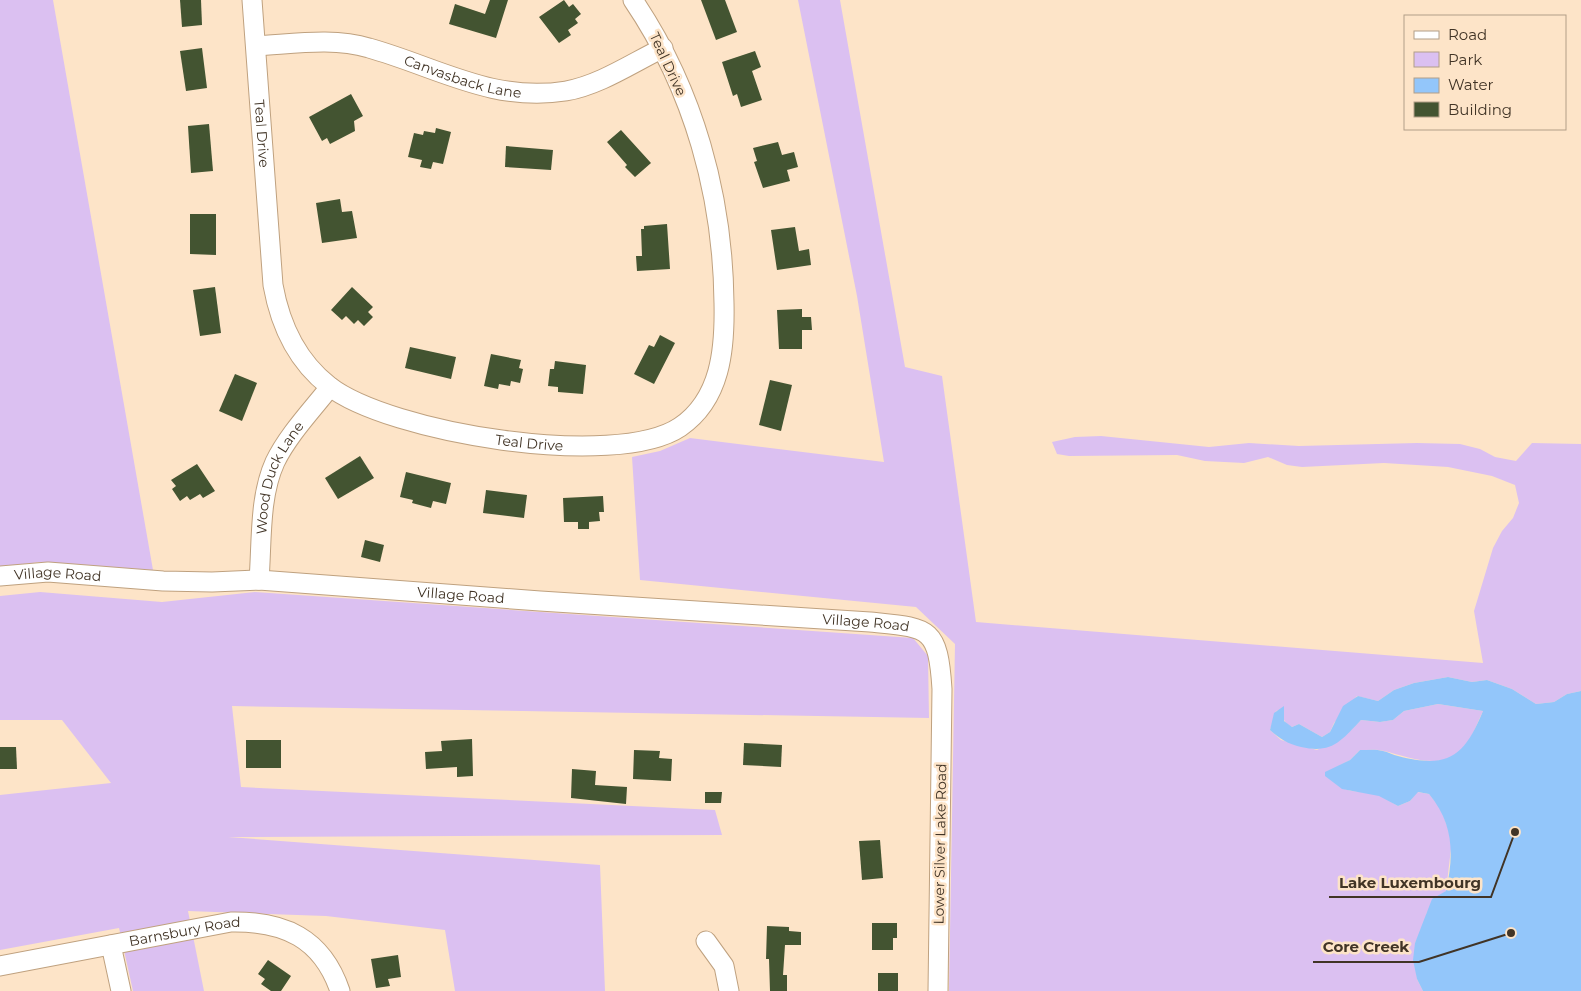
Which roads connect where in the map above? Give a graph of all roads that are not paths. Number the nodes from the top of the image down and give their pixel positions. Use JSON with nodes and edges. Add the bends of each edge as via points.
{"nodes":[{"id":1,"x":252,"y":0,"type":"edge"},
{"id":2,"x":633,"y":0,"type":"edge"},
{"id":3,"x":256,"y":46,"type":"junction"},
{"id":4,"x":663,"y":48,"type":"junction"},
{"id":5,"x":330,"y":387,"type":"junction"},
{"id":6,"x":0,"y":576,"type":"edge"},
{"id":7,"x":259,"y":580,"type":"junction"},
{"id":8,"x":922,"y":630,"type":"joint"},
{"id":9,"x":706,"y":941,"type":"dead end"},
{"id":10,"x":111,"y":945,"type":"junction"},
{"id":11,"x":0,"y":966,"type":"edge"},
{"id":12,"x":121,"y":991,"type":"edge"},
{"id":13,"x":340,"y":991,"type":"edge"},
{"id":14,"x":729,"y":991,"type":"edge"},
{"id":15,"x":938,"y":991,"type":"edge"}],
"edges":[{"from":1,"to":3,"type":"street","name":"Teal Drive"},
{"from":2,"to":4,"type":"street","name":"Teal Drive"},
{"from":3,"to":4,"type":"street","name":"Canvasback Lane","via":[[325,42],[368,47],[494,90],[535,94],[575,89],[611,75]]},
{"from":3,"to":5,"type":"street","name":"Teal Drive","via":[[276,304],[295,347]]},
{"from":4,"to":5,"type":"street","name":"Teal Drive","via":[[695,126],[709,173],[724,273],[719,370],[714,387],[690,419],[648,441],[624,445],[546,444],[492,438],[400,418]]},
{"from":5,"to":7,"type":"street","name":"Wood Duck Lane","via":[[286,445],[269,477]]},
{"from":6,"to":7,"type":"street","name":"Village Road","via":[[48,572],[163,581]]},
{"from":7,"to":8,"type":"street","name":"Village Road","via":[[870,622],[913,626]]},
{"from":8,"to":15,"type":"street","name":"Lower Silver Lake Road","via":[[931,637],[938,652],[942,698]]},
{"from":9,"to":14,"type":"street","via":[[724,966]]},
{"from":10,"to":11,"type":"street","name":"Barnsbury Road"},
{"from":10,"to":12,"type":"street"},
{"from":10,"to":13,"type":"street","name":"Barnsbury Road","via":[[231,922],[275,925],[306,942],[320,954]]}]}
